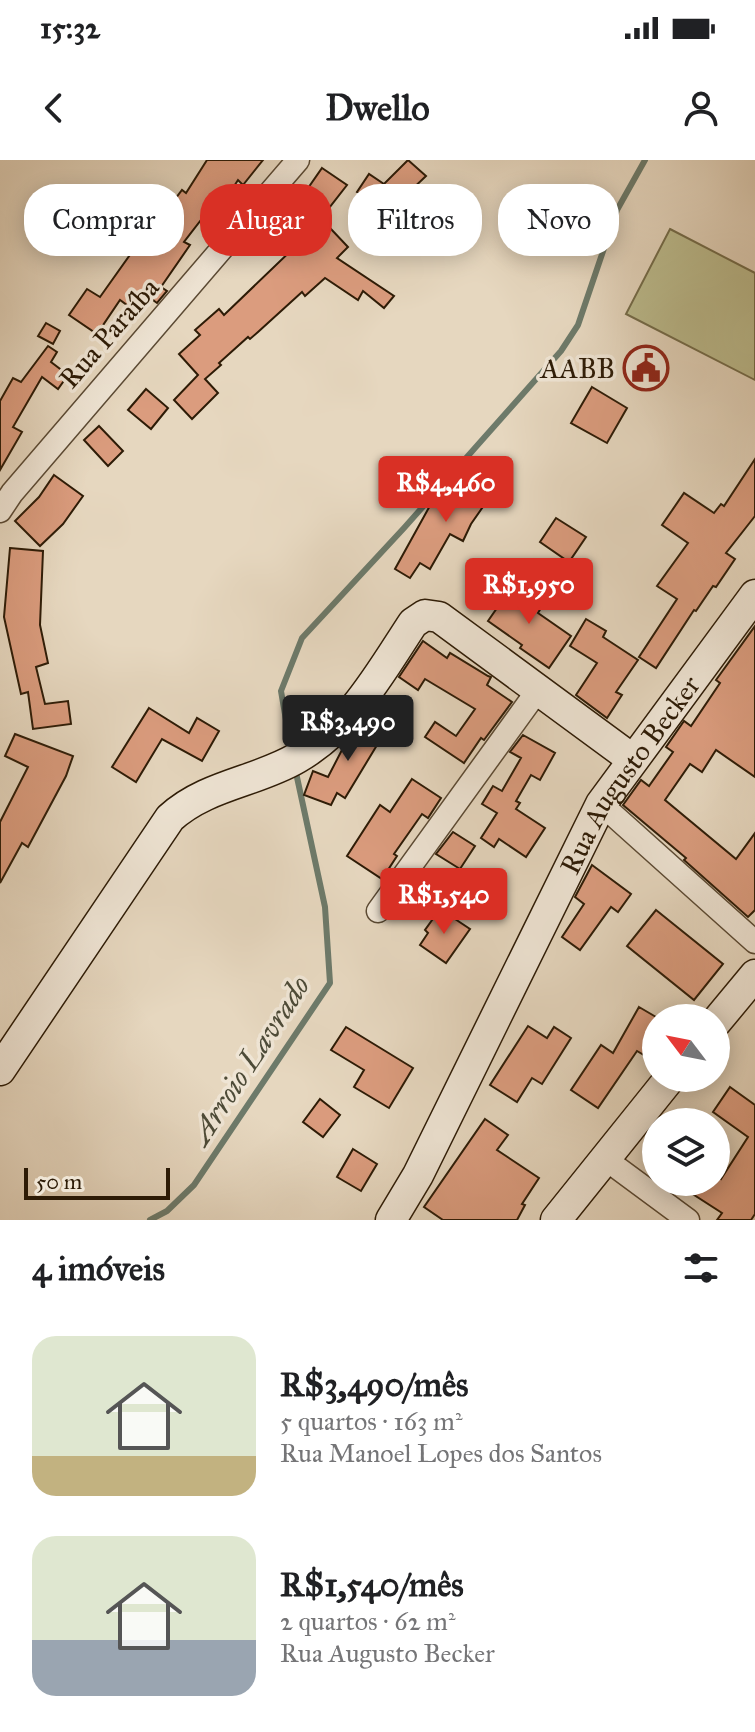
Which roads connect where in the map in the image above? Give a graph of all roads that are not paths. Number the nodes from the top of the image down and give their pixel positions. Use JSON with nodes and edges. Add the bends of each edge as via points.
{"nodes":[{"id":1,"x":298,"y":160,"type":"edge"},
{"id":2,"x":0,"y":511,"type":"edge"},
{"id":3,"x":755,"y":595,"type":"edge"},
{"id":4,"x":538,"y":690,"type":"junction"},
{"id":5,"x":632,"y":759,"type":"junction"},
{"id":6,"x":601,"y":804,"type":"junction"},
{"id":7,"x":378,"y":911,"type":"dead end"},
{"id":8,"x":755,"y":942,"type":"edge"},
{"id":9,"x":755,"y":975,"type":"edge"},
{"id":10,"x":730,"y":1005,"type":"edge"},
{"id":11,"x":0,"y":1070,"type":"edge"},
{"id":12,"x":658,"y":1092,"type":"edge"},
{"id":13,"x":604,"y":1158,"type":"junction"},
{"id":14,"x":391,"y":1220,"type":"edge"},
{"id":15,"x":556,"y":1220,"type":"edge"},
{"id":16,"x":688,"y":1220,"type":"edge"}],
"edges":[{"from":1,"to":2,"type":"street","name":"Rua Paraíba"},
{"from":3,"to":5,"type":"street","name":"Rua Augusto Becker"},
{"from":4,"to":5,"type":"street"},
{"from":4,"to":7,"type":"street"},
{"from":4,"to":11,"type":"street","via":[[439,617],[425,615],[413,623],[345,721],[284,763],[187,803],[170,818]]},
{"from":5,"to":6,"type":"street","name":"Rua Augusto Becker"},
{"from":6,"to":8,"type":"street"},
{"from":6,"to":14,"type":"street","name":"Rua Augusto Becker"},
{"from":9,"to":10,"type":"street"},
{"from":12,"to":13,"type":"street"},
{"from":13,"to":15,"type":"street"},
{"from":13,"to":16,"type":"street"}]}
